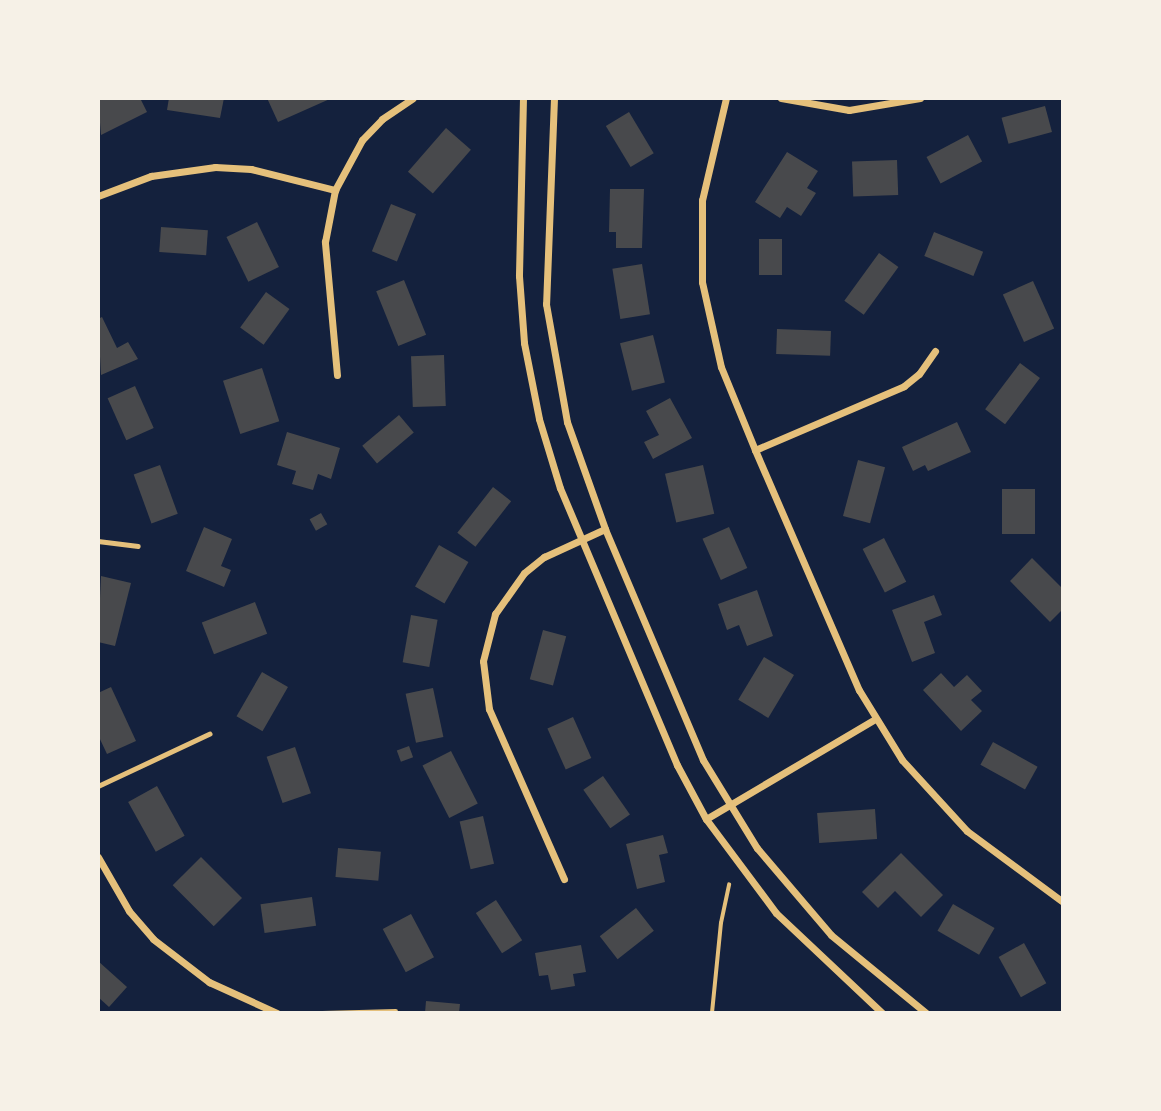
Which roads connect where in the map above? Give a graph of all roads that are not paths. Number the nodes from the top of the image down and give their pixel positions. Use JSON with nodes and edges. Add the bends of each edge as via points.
{"nodes":[{"id":1,"x":413,"y":98,"type":"edge"},
{"id":2,"x":523,"y":98,"type":"edge"},
{"id":3,"x":554,"y":98,"type":"edge"},
{"id":4,"x":726,"y":98,"type":"edge"},
{"id":5,"x":781,"y":98,"type":"edge"},
{"id":6,"x":920,"y":98,"type":"edge"},
{"id":7,"x":334,"y":190,"type":"junction"},
{"id":8,"x":98,"y":196,"type":"edge"},
{"id":9,"x":934,"y":351,"type":"dead end"},
{"id":10,"x":337,"y":374,"type":"dead end"},
{"id":11,"x":755,"y":450,"type":"junction"},
{"id":12,"x":605,"y":529,"type":"junction"},
{"id":13,"x":582,"y":540,"type":"junction"},
{"id":14,"x":98,"y":541,"type":"edge"},
{"id":15,"x":138,"y":546,"type":"dead end"},
{"id":16,"x":874,"y":719,"type":"junction"},
{"id":17,"x":209,"y":734,"type":"dead end"},
{"id":18,"x":98,"y":786,"type":"edge"},
{"id":19,"x":730,"y":805,"type":"junction"},
{"id":20,"x":706,"y":819,"type":"junction"},
{"id":21,"x":98,"y":857,"type":"edge"},
{"id":22,"x":564,"y":880,"type":"dead end"},
{"id":23,"x":1063,"y":901,"type":"edge"},
{"id":24,"x":395,"y":1011,"type":"edge"},
{"id":25,"x":277,"y":1013,"type":"edge"},
{"id":26,"x":322,"y":1013,"type":"edge"},
{"id":27,"x":882,"y":1013,"type":"edge"},
{"id":28,"x":926,"y":1013,"type":"edge"}],
"edges":[{"from":1,"to":7,"type":"street","via":[[362,140]]},
{"from":2,"to":13,"type":"street","via":[[519,276],[524,343],[539,419]]},
{"from":3,"to":12,"type":"street","via":[[546,304],[567,422]]},
{"from":4,"to":11,"type":"street","via":[[702,200],[702,282],[721,367]]},
{"from":5,"to":6,"type":"street","via":[[849,110]]},
{"from":7,"to":8,"type":"street","via":[[274,173],[215,167],[151,176]]},
{"from":7,"to":10,"type":"street","via":[[325,242]]},
{"from":9,"to":11,"type":"street","via":[[919,374],[904,386]]},
{"from":11,"to":16,"type":"street"},
{"from":12,"to":13,"type":"street"},
{"from":12,"to":19,"type":"street","via":[[687,725]]},
{"from":13,"to":20,"type":"street","via":[[671,753]]},
{"from":13,"to":22,"type":"street","via":[[544,558],[508,592],[495,614],[483,661],[489,709]]},
{"from":14,"to":15,"type":"lane"},
{"from":16,"to":19,"type":"street"},
{"from":16,"to":23,"type":"street","via":[[902,760],[967,831]]},
{"from":17,"to":18,"type":"lane"},
{"from":19,"to":20,"type":"street"},
{"from":19,"to":28,"type":"street","via":[[792,893],[866,966]]},
{"from":20,"to":27,"type":"street","via":[[776,914]]},
{"from":21,"to":25,"type":"street","via":[[129,911],[163,948],[209,982]]},
{"from":24,"to":26,"type":"lane"}]}
